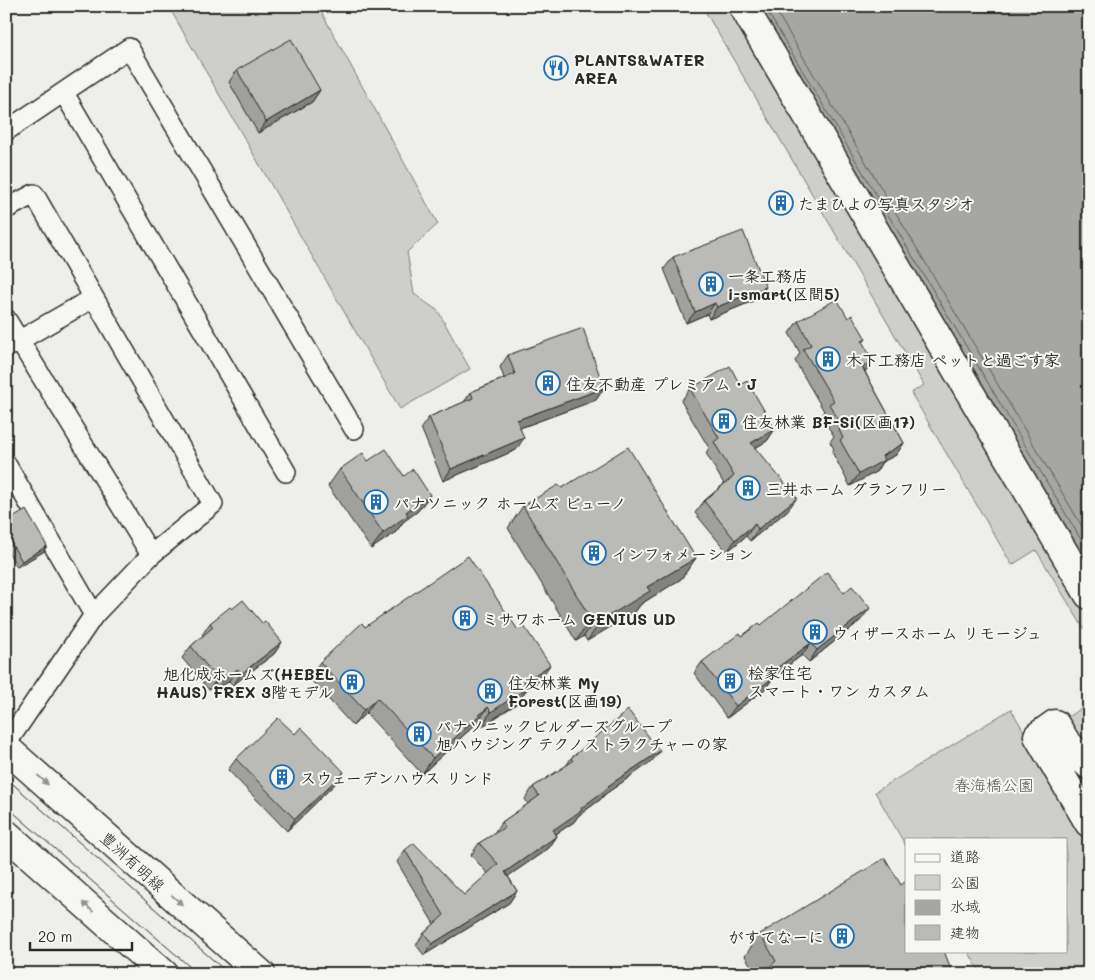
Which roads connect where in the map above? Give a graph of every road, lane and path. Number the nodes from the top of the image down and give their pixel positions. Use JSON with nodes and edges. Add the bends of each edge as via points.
{"nodes":[{"id":1,"x":743,"y":6,"type":"edge"},
{"id":2,"x":64,"y":93,"type":"junction"},
{"id":3,"x":6,"y":132,"type":"edge"},
{"id":4,"x":6,"y":209,"type":"edge"},
{"id":5,"x":93,"y":298,"type":"junction"},
{"id":6,"x":6,"y":319,"type":"edge"},
{"id":7,"x":13,"y":344,"type":"edge"},
{"id":8,"x":354,"y":430,"type":"dead end"},
{"id":9,"x":6,"y":464,"type":"edge"},
{"id":10,"x":286,"y":472,"type":"dead end"},
{"id":11,"x":151,"y":554,"type":"junction"},
{"id":12,"x":1089,"y":595,"type":"edge"},
{"id":13,"x":94,"y":615,"type":"junction"},
{"id":14,"x":6,"y":744,"type":"edge"},
{"id":15,"x":6,"y":748,"type":"edge"},
{"id":16,"x":1089,"y":765,"type":"edge"},
{"id":17,"x":1089,"y":823,"type":"edge"},
{"id":18,"x":6,"y":834,"type":"edge"},
{"id":19,"x":164,"y":974,"type":"edge"},
{"id":20,"x":261,"y":974,"type":"edge"}],
"edges":[{"from":1,"to":12,"type":"street"},
{"from":2,"to":3,"type":"lane"},
{"from":2,"to":8,"type":"lane","via":[[129,48]]},
{"from":2,"to":10,"type":"lane"},
{"from":4,"to":5,"type":"lane","via":[[34,194]]},
{"from":5,"to":7,"type":"lane"},
{"from":5,"to":11,"type":"lane","via":[[213,504]]},
{"from":6,"to":7,"type":"lane"},
{"from":7,"to":11,"type":"lane"},
{"from":9,"to":13,"type":"lane"},
{"from":11,"to":13,"type":"lane"},
{"from":13,"to":14,"type":"lane"},
{"from":15,"to":20,"type":"street","name":"豊洲有明線","one_way":true},
{"from":16,"to":17,"type":"street","via":[[1066,742],[1055,724],[1038,736]]},
{"from":19,"to":18,"type":"street","one_way":true}]}
